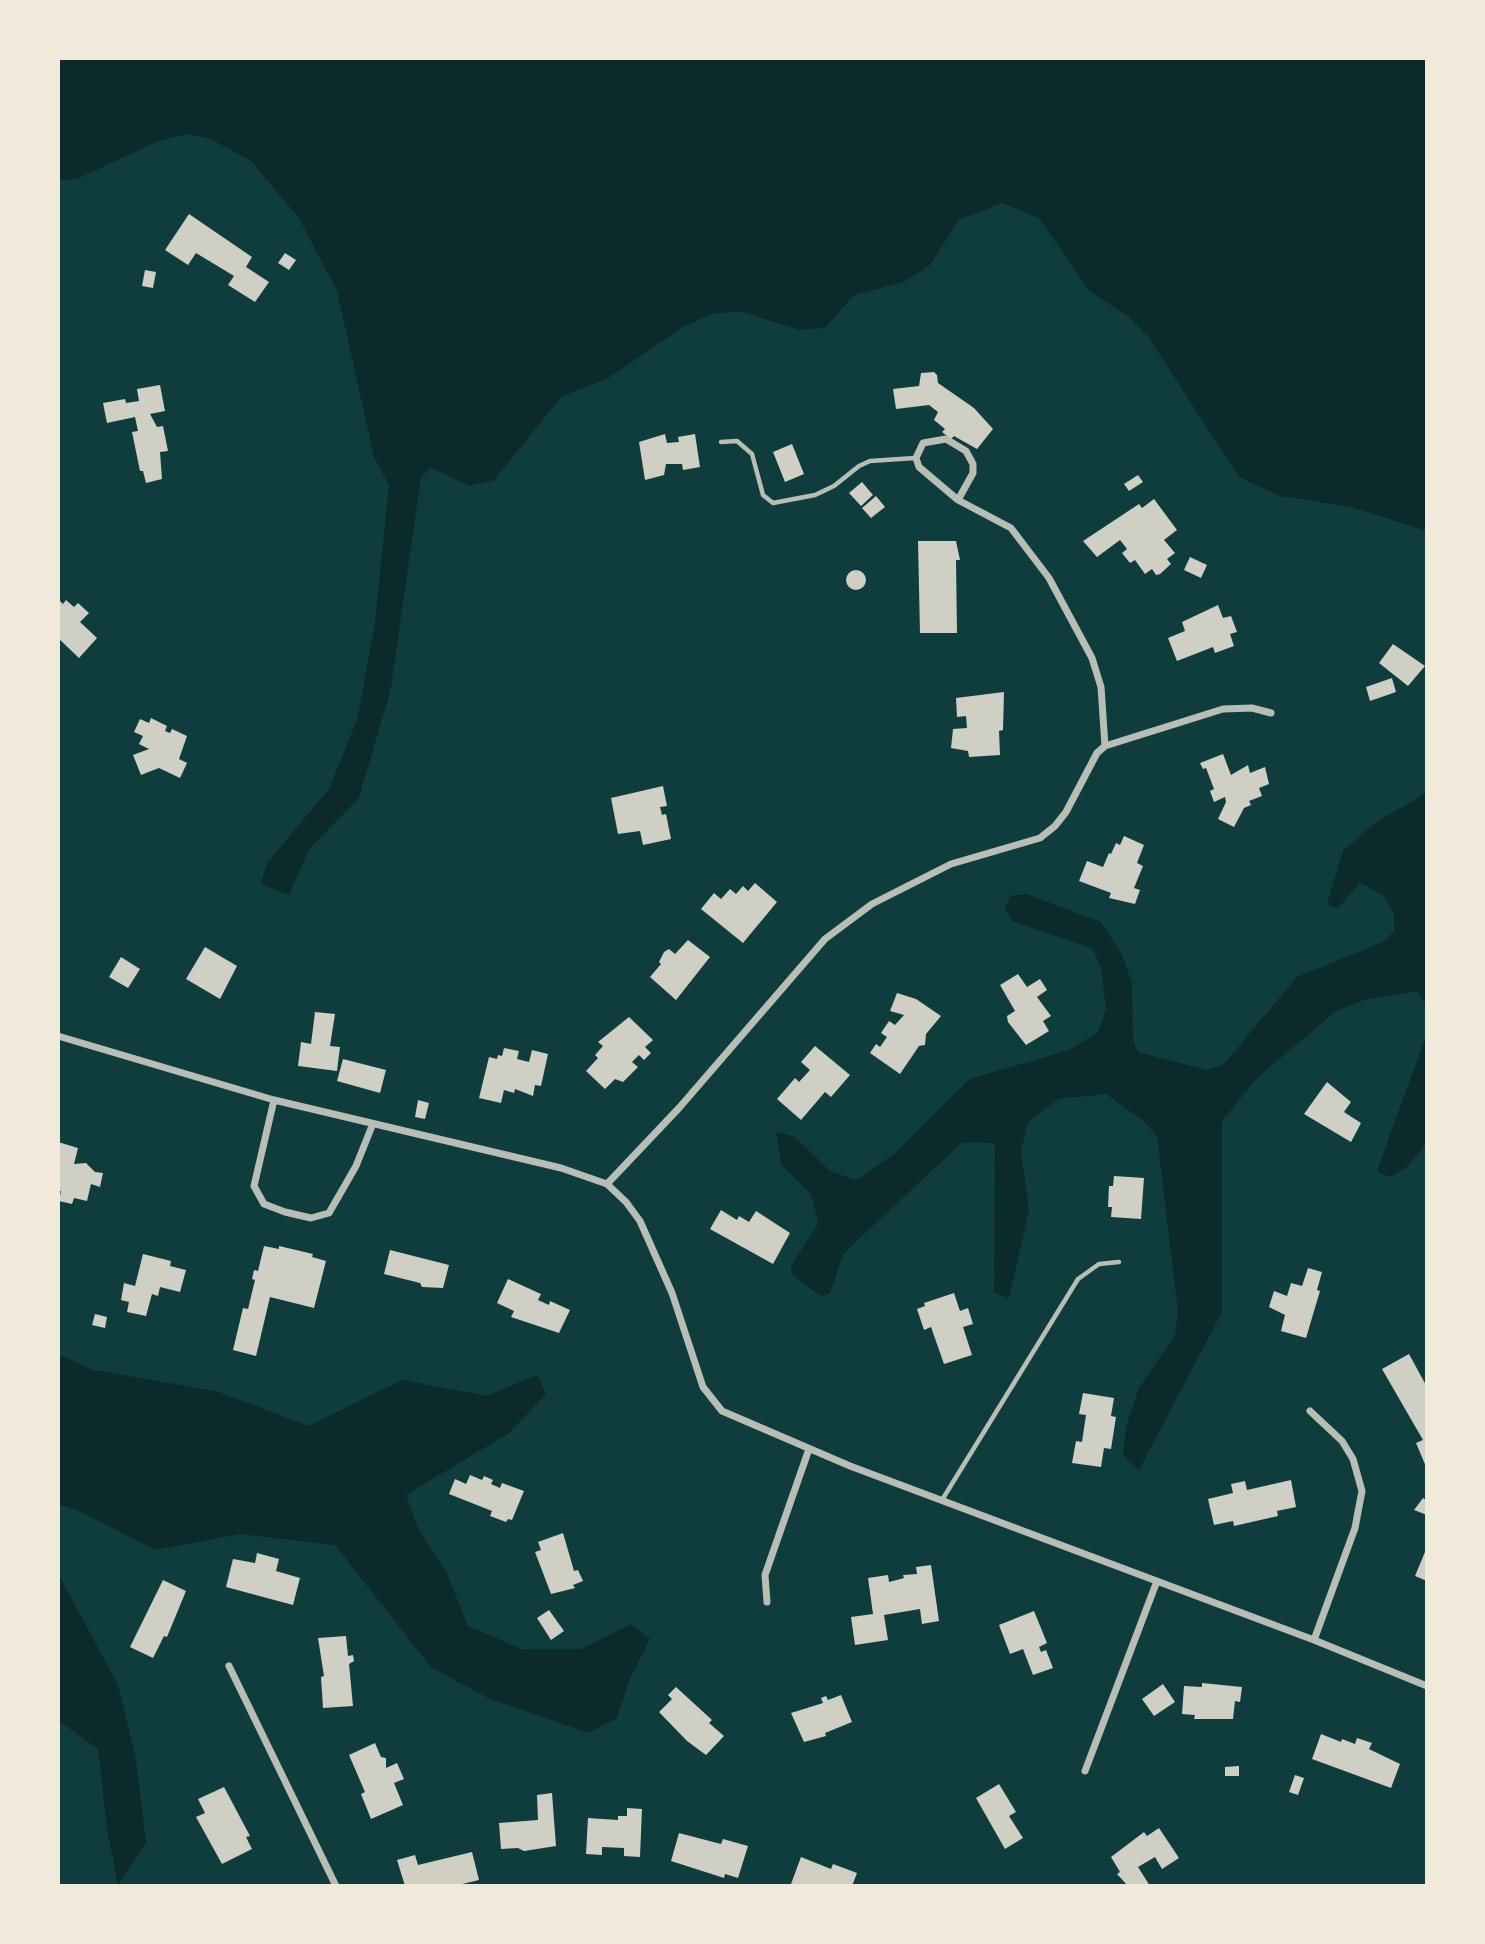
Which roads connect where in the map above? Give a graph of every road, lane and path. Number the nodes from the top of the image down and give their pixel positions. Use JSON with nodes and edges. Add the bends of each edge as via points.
{"nodes":[{"id":1,"x":721,"y":442,"type":"dead end"},
{"id":2,"x":916,"y":458,"type":"junction"},
{"id":3,"x":958,"y":500,"type":"junction"},
{"id":4,"x":1271,"y":713,"type":"dead end"},
{"id":5,"x":1105,"y":746,"type":"junction"},
{"id":6,"x":58,"y":1036,"type":"edge"},
{"id":7,"x":274,"y":1100,"type":"junction"},
{"id":8,"x":372,"y":1126,"type":"junction"},
{"id":9,"x":607,"y":1184,"type":"junction"},
{"id":10,"x":1119,"y":1262,"type":"dead end"},
{"id":11,"x":1310,"y":1412,"type":"dead end"},
{"id":12,"x":809,"y":1449,"type":"junction"},
{"id":13,"x":942,"y":1500,"type":"junction"},
{"id":14,"x":1157,"y":1581,"type":"junction"},
{"id":15,"x":767,"y":1602,"type":"dead end"},
{"id":16,"x":1314,"y":1640,"type":"junction"},
{"id":17,"x":229,"y":1666,"type":"dead end"},
{"id":18,"x":1427,"y":1686,"type":"edge"},
{"id":19,"x":1085,"y":1771,"type":"dead end"},
{"id":20,"x":336,"y":1886,"type":"edge"}],
"edges":[{"from":1,"to":2,"type":"lane","via":[[737,441],[752,454],[763,495],[773,503],[815,495],[870,461]]},
{"from":2,"to":3,"type":"street","via":[[937,485]]},
{"from":2,"to":3,"type":"street","via":[[923,443],[931,439],[946,439],[966,452],[973,473]]},
{"from":3,"to":5,"type":"street","via":[[1011,528],[1055,588],[1092,658],[1105,716]]},
{"from":4,"to":5,"type":"street","via":[[1223,709]]},
{"from":5,"to":9,"type":"street","via":[[1066,812],[1040,838],[951,864],[872,904],[825,939]]},
{"from":6,"to":7,"type":"street"},
{"from":7,"to":8,"type":"street"},
{"from":7,"to":8,"type":"street","via":[[254,1186],[264,1204],[285,1212],[311,1218],[329,1213]]},
{"from":8,"to":9,"type":"street","via":[[561,1168]]},
{"from":9,"to":12,"type":"street","via":[[639,1221],[672,1293],[711,1401],[722,1411]]},
{"from":10,"to":13,"type":"lane","via":[[1099,1264],[1077,1279]]},
{"from":11,"to":16,"type":"street","via":[[1342,1441],[1362,1492],[1355,1528]]},
{"from":12,"to":13,"type":"street"},
{"from":12,"to":15,"type":"street","via":[[765,1575]]},
{"from":13,"to":14,"type":"street"},
{"from":14,"to":16,"type":"street"},
{"from":14,"to":19,"type":"street"},
{"from":16,"to":18,"type":"street"},
{"from":17,"to":20,"type":"street"}]}
